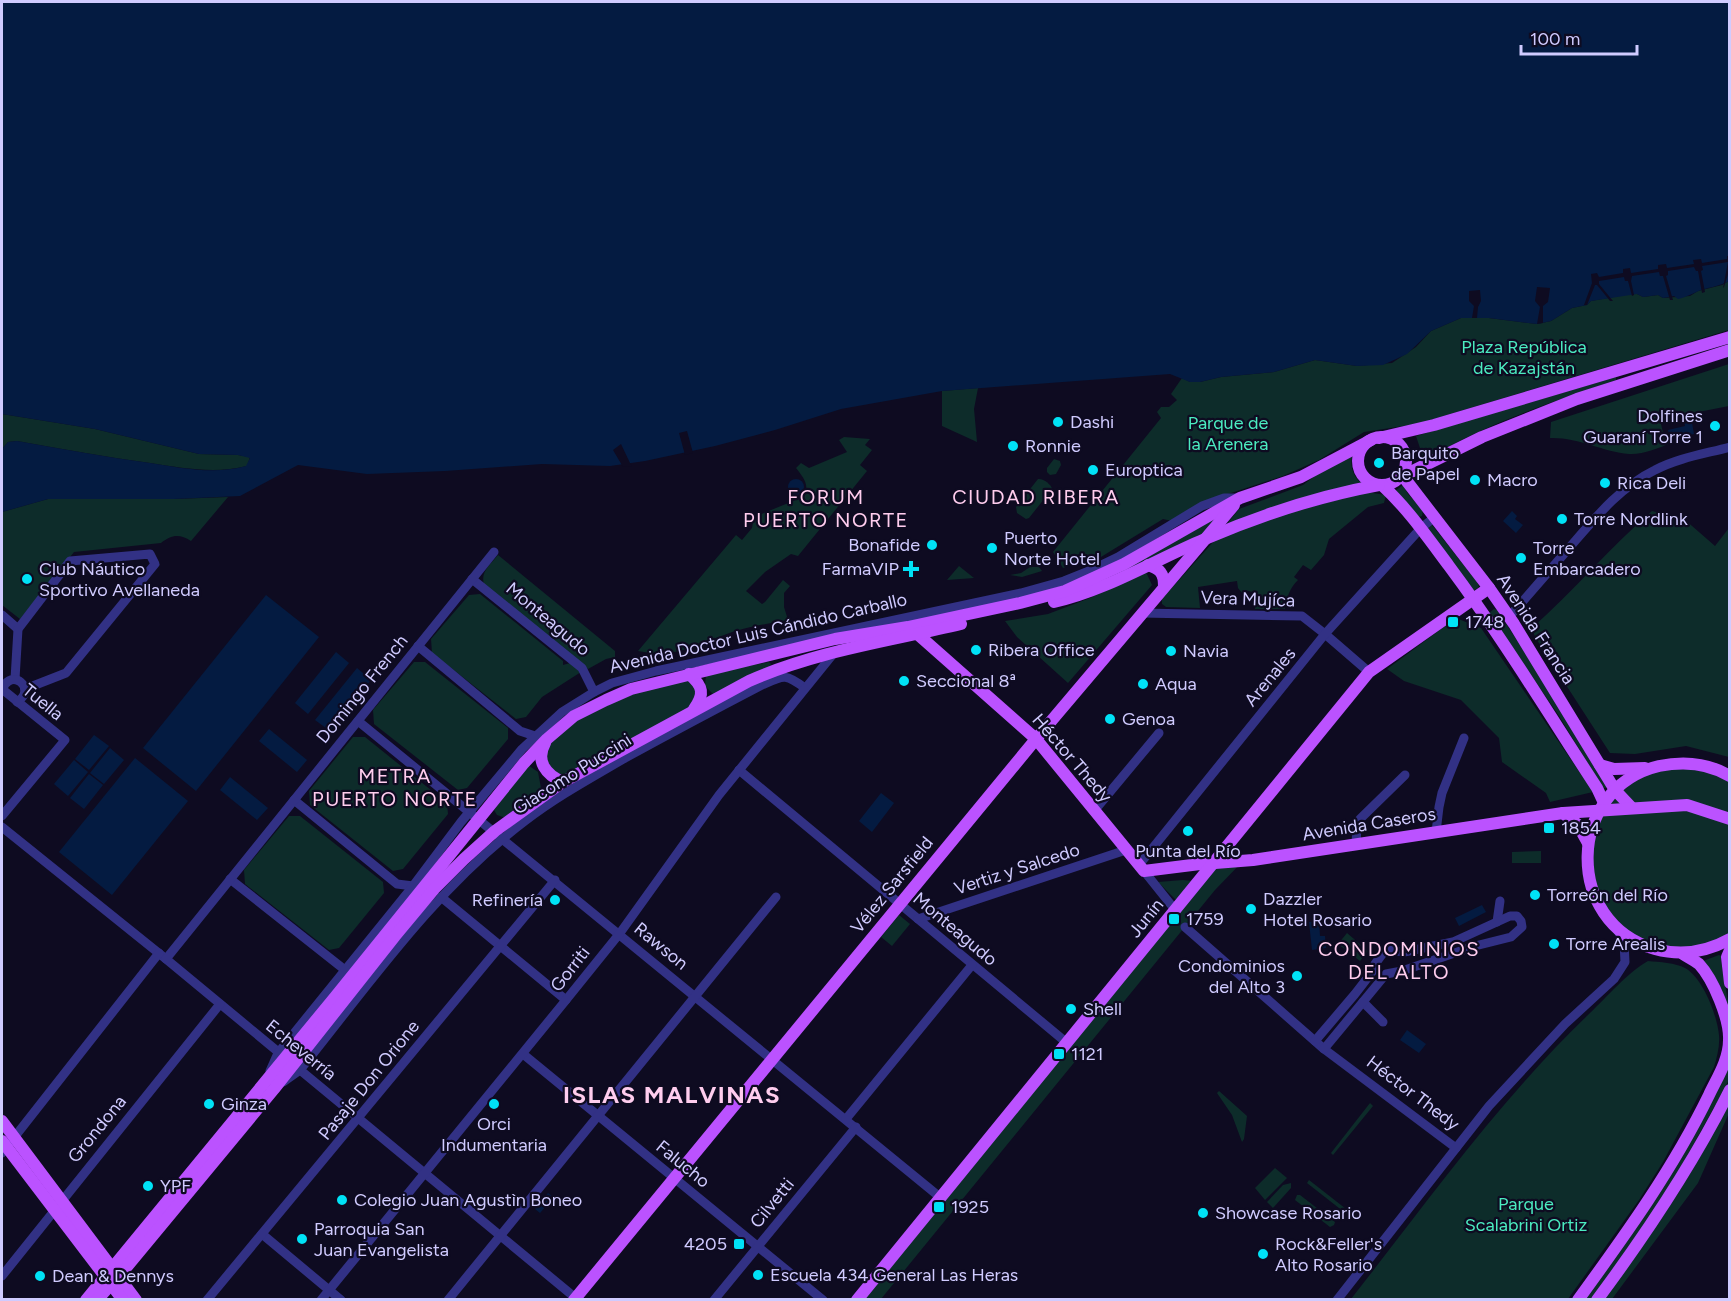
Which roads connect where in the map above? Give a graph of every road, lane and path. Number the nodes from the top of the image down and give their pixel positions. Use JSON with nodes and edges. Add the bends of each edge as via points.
{"nodes":[{"id":1,"x":1730,"y":337,"type":"edge"},
{"id":2,"x":1730,"y":350,"type":"edge"},
{"id":3,"x":1375,"y":439,"type":"junction"},
{"id":4,"x":1730,"y":447,"type":"edge"},
{"id":5,"x":1402,"y":474,"type":"junction"},
{"id":6,"x":1380,"y":485,"type":"junction"},
{"id":7,"x":1240,"y":498,"type":"junction"},
{"id":8,"x":1435,"y":517,"type":"junction"},
{"id":9,"x":1420,"y":528,"type":"junction"},
{"id":10,"x":1204,"y":539,"type":"junction"},
{"id":11,"x":494,"y":552,"type":"dead end"},
{"id":12,"x":1148,"y":565,"type":"junction"},
{"id":13,"x":472,"y":579,"type":"junction"},
{"id":14,"x":1164,"y":586,"type":"junction"},
{"id":15,"x":1489,"y":588,"type":"junction"},
{"id":16,"x":1474,"y":599,"type":"junction"},
{"id":17,"x":1141,"y":613,"type":"junction"},
{"id":18,"x":1506,"y":613,"type":"junction"},
{"id":19,"x":2,"y":615,"type":"edge"},
{"id":20,"x":1487,"y":619,"type":"junction"},
{"id":21,"x":908,"y":627,"type":"junction"},
{"id":22,"x":18,"y":629,"type":"junction"},
{"id":23,"x":1325,"y":634,"type":"junction"},
{"id":24,"x":418,"y":646,"type":"junction"},
{"id":25,"x":834,"y":652,"type":"junction"},
{"id":26,"x":1369,"y":672,"type":"junction"},
{"id":27,"x":689,"y":674,"type":"junction"},
{"id":28,"x":661,"y":675,"type":"junction"},
{"id":29,"x":15,"y":679,"type":"junction"},
{"id":30,"x":805,"y":688,"type":"junction"},
{"id":31,"x":25,"y":689,"type":"junction"},
{"id":32,"x":4,"y":691,"type":"edge"},
{"id":33,"x":590,"y":694,"type":"junction"},
{"id":34,"x":17,"y":702,"type":"junction"},
{"id":35,"x":2,"y":705,"type":"edge"},
{"id":36,"x":694,"y":709,"type":"junction"},
{"id":37,"x":583,"y":711,"type":"junction"},
{"id":38,"x":358,"y":721,"type":"junction"},
{"id":39,"x":1159,"y":733,"type":"dead end"},
{"id":40,"x":541,"y":737,"type":"junction"},
{"id":41,"x":1035,"y":738,"type":"junction"},
{"id":42,"x":1464,"y":738,"type":"dead end"},
{"id":43,"x":1600,"y":765,"type":"junction"},
{"id":44,"x":1653,"y":768,"type":"junction"},
{"id":45,"x":739,"y":770,"type":"junction"},
{"id":46,"x":1405,"y":775,"type":"dead end"},
{"id":47,"x":1730,"y":776,"type":"edge"},
{"id":48,"x":564,"y":782,"type":"junction"},
{"id":49,"x":1615,"y":790,"type":"junction"},
{"id":50,"x":547,"y":798,"type":"junction"},
{"id":51,"x":294,"y":800,"type":"junction"},
{"id":52,"x":1602,"y":807,"type":"junction"},
{"id":53,"x":1632,"y":808,"type":"junction"},
{"id":54,"x":1094,"y":811,"type":"junction"},
{"id":55,"x":1563,"y":813,"type":"junction"},
{"id":56,"x":475,"y":815,"type":"junction"},
{"id":57,"x":2,"y":816,"type":"edge"},
{"id":58,"x":1730,"y":819,"type":"edge"},
{"id":59,"x":2,"y":827,"type":"edge"},
{"id":60,"x":1436,"y":832,"type":"junction"},
{"id":61,"x":499,"y":835,"type":"junction"},
{"id":62,"x":1588,"y":843,"type":"junction"},
{"id":63,"x":1356,"y":844,"type":"junction"},
{"id":64,"x":1126,"y":850,"type":"junction"},
{"id":65,"x":1212,"y":863,"type":"junction"},
{"id":66,"x":1141,"y":868,"type":"junction"},
{"id":67,"x":230,"y":879,"type":"junction"},
{"id":68,"x":555,"y":880,"type":"junction"},
{"id":69,"x":428,"y":881,"type":"junction"},
{"id":70,"x":413,"y":886,"type":"junction"},
{"id":71,"x":441,"y":897,"type":"junction"},
{"id":72,"x":776,"y":897,"type":"dead end"},
{"id":73,"x":1500,"y":901,"type":"dead end"},
{"id":74,"x":899,"y":904,"type":"junction"},
{"id":75,"x":1176,"y":911,"type":"junction"},
{"id":76,"x":918,"y":919,"type":"junction"},
{"id":77,"x":1497,"y":922,"type":"junction"},
{"id":78,"x":1614,"y":925,"type":"junction"},
{"id":79,"x":1185,"y":927,"type":"dead end"},
{"id":80,"x":620,"y":933,"type":"junction"},
{"id":81,"x":410,"y":934,"type":"junction"},
{"id":82,"x":395,"y":936,"type":"junction"},
{"id":83,"x":1730,"y":939,"type":"edge"},
{"id":84,"x":501,"y":946,"type":"junction"},
{"id":85,"x":1730,"y":950,"type":"edge"},
{"id":86,"x":1683,"y":954,"type":"junction"},
{"id":87,"x":163,"y":956,"type":"junction"},
{"id":88,"x":972,"y":965,"type":"junction"},
{"id":89,"x":345,"y":970,"type":"junction"},
{"id":90,"x":1372,"y":972,"type":"junction"},
{"id":91,"x":1382,"y":978,"type":"junction"},
{"id":92,"x":1730,"y":983,"type":"edge"},
{"id":93,"x":696,"y":996,"type":"junction"},
{"id":94,"x":335,"y":997,"type":"junction"},
{"id":95,"x":566,"y":1000,"type":"junction"},
{"id":96,"x":319,"y":1002,"type":"junction"},
{"id":97,"x":1363,"y":1002,"type":"junction"},
{"id":98,"x":220,"y":1004,"type":"junction"},
{"id":99,"x":1383,"y":1022,"type":"dead end"},
{"id":100,"x":1315,"y":1041,"type":"junction"},
{"id":101,"x":1067,"y":1043,"type":"junction"},
{"id":102,"x":1324,"y":1049,"type":"junction"},
{"id":103,"x":523,"y":1054,"type":"junction"},
{"id":104,"x":773,"y":1059,"type":"junction"},
{"id":105,"x":289,"y":1061,"type":"junction"},
{"id":106,"x":270,"y":1085,"type":"junction"},
{"id":107,"x":1730,"y":1090,"type":"edge"},
{"id":108,"x":598,"y":1115,"type":"junction"},
{"id":109,"x":358,"y":1118,"type":"junction"},
{"id":110,"x":846,"y":1119,"type":"junction"},
{"id":111,"x":2,"y":1121,"type":"edge"},
{"id":112,"x":856,"y":1127,"type":"junction"},
{"id":113,"x":6,"y":1145,"type":"edge"},
{"id":114,"x":1456,"y":1148,"type":"junction"},
{"id":115,"x":425,"y":1173,"type":"junction"},
{"id":116,"x":674,"y":1178,"type":"junction"},
{"id":117,"x":941,"y":1197,"type":"junction"},
{"id":118,"x":57,"y":1206,"type":"junction"},
{"id":119,"x":262,"y":1234,"type":"junction"},
{"id":120,"x":500,"y":1235,"type":"junction"},
{"id":121,"x":758,"y":1246,"type":"junction"},
{"id":122,"x":2,"y":1276,"type":"edge"},
{"id":123,"x":111,"y":1276,"type":"junction"},
{"id":124,"x":329,"y":1289,"type":"junction"},
{"id":125,"x":86,"y":1299,"type":"edge"},
{"id":126,"x":97,"y":1299,"type":"edge"},
{"id":127,"x":123,"y":1299,"type":"edge"},
{"id":128,"x":136,"y":1299,"type":"edge"},
{"id":129,"x":207,"y":1299,"type":"edge"},
{"id":130,"x":321,"y":1299,"type":"edge"},
{"id":131,"x":341,"y":1299,"type":"edge"},
{"id":132,"x":447,"y":1299,"type":"edge"},
{"id":133,"x":576,"y":1299,"type":"edge"},
{"id":134,"x":714,"y":1299,"type":"edge"},
{"id":135,"x":823,"y":1299,"type":"edge"},
{"id":136,"x":857,"y":1299,"type":"edge"},
{"id":137,"x":1337,"y":1299,"type":"edge"},
{"id":138,"x":1578,"y":1299,"type":"edge"},
{"id":139,"x":1598,"y":1299,"type":"edge"}],
"edges":[{"from":1,"to":3,"type":"main road","name":"Avenida Doctor Luis Cándido Carballo"},
{"from":2,"to":5,"type":"main road","via":[[1577,399]]},
{"from":3,"to":5,"type":"main road","via":[[1388,438],[1402,447],[1406,464]]},
{"from":3,"to":6,"type":"main road","via":[[1360,453],[1358,461],[1364,477]]},
{"from":3,"to":7,"type":"main road","name":"Avenida Doctor Luis Cándido Carballo","via":[[1300,477]]},
{"from":4,"to":18,"type":"street","via":[[1675,460],[1633,483]]},
{"from":5,"to":6,"type":"main road","via":[[1389,484]]},
{"from":5,"to":8,"type":"main road","name":"Avenida Francia"},
{"from":6,"to":9,"type":"main road","name":"Avenida Francia"},
{"from":6,"to":10,"type":"main road","name":"Avenida Doctor Luis Cándido Carballo","via":[[1308,501]]},
{"from":7,"to":10,"type":"main road","name":"Vélez Sarsfield"},
{"from":7,"to":21,"type":"main road","name":"Avenida Doctor Luis Cándido Carballo","via":[[1124,564],[1065,591]]},
{"from":8,"to":9,"type":"street","name":"Arenales"},
{"from":8,"to":15,"type":"main road","name":"Avenida Francia"},
{"from":9,"to":16,"type":"main road","name":"Avenida Francia"},
{"from":9,"to":23,"type":"street","name":"Arenales"},
{"from":10,"to":12,"type":"main road","name":"Avenida Doctor Luis Cándido Carballo"},
{"from":10,"to":14,"type":"main road","name":"Vélez Sarsfield"},
{"from":11,"to":13,"type":"street","name":"Domingo French"},
{"from":12,"to":14,"type":"main road","via":[[1161,572]]},
{"from":12,"to":21,"type":"main road","name":"Avenida Doctor Luis Cándido Carballo","via":[[1068,599]]},
{"from":13,"to":24,"type":"street","name":"Domingo French"},
{"from":13,"to":33,"type":"street","name":"Monteagudo","via":[[582,668]]},
{"from":14,"to":17,"type":"main road","name":"Vélez Sarsfield"},
{"from":15,"to":16,"type":"main road","name":"Junín"},
{"from":15,"to":18,"type":"main road","name":"Avenida Francia"},
{"from":16,"to":20,"type":"main road","name":"Avenida Francia"},
{"from":16,"to":26,"type":"main road","name":"Junín"},
{"from":17,"to":23,"type":"street","name":"Vera Mujíca","via":[[1302,616]]},
{"from":17,"to":41,"type":"main road","name":"Vélez Sarsfield"},
{"from":18,"to":20,"type":"main road","via":[[1494,603],[1489,604]]},
{"from":18,"to":43,"type":"main road","name":"Avenida Francia"},
{"from":19,"to":22,"type":"street"},
{"from":20,"to":52,"type":"main road","name":"Avenida Francia","via":[[1597,788]]},
{"from":21,"to":25,"type":"main road","name":"Avenida Doctor Luis Cándido Carballo"},
{"from":21,"to":27,"type":"main road","name":"Avenida Doctor Luis Cándido Carballo","via":[[835,639]]},
{"from":21,"to":28,"type":"street","name":"Avenida Doctor Luis Cándido Carballo"},
{"from":21,"to":41,"type":"main road","name":"Héctor Thedy"},
{"from":22,"to":29,"type":"street"},
{"from":22,"to":31,"type":"street","via":[[70,561],[150,554],[154,564],[66,674]]},
{"from":23,"to":26,"type":"street","name":"Vera Mujíca"},
{"from":23,"to":66,"type":"street","name":"Arenales"},
{"from":24,"to":38,"type":"street","name":"Domingo French"},
{"from":24,"to":40,"type":"street","via":[[520,731]]},
{"from":25,"to":30,"type":"street","name":"Gorriti"},
{"from":25,"to":36,"type":"main road","name":"Avenida Doctor Luis Cándido Carballo","via":[[774,670]]},
{"from":26,"to":65,"type":"main road","name":"Junín"},
{"from":27,"to":28,"type":"main road","name":"Avenida Doctor Luis Cándido Carballo"},
{"from":27,"to":36,"type":"main road","via":[[701,690]]},
{"from":28,"to":33,"type":"street","name":"Avenida Doctor Luis Cándido Carballo","via":[[612,683]]},
{"from":28,"to":37,"type":"main road","name":"Avenida Doctor Luis Cándido Carballo"},
{"from":29,"to":31,"type":"street"},
{"from":29,"to":32,"type":"street","via":[[9,680]]},
{"from":30,"to":45,"type":"street","name":"Gorriti"},
{"from":30,"to":50,"type":"street","name":"Giacomo Puccini","via":[[789,676],[781,676]]},
{"from":31,"to":34,"type":"street"},
{"from":32,"to":34,"type":"street","name":"Tuella"},
{"from":32,"to":35,"type":"street"},
{"from":33,"to":37,"type":"main road"},
{"from":33,"to":40,"type":"street","name":"Avenida Doctor Luis Cándido Carballo","via":[[562,712]]},
{"from":34,"to":57,"type":"street","name":"Tuella","via":[[65,740]]},
{"from":36,"to":48,"type":"main road","name":"Avenida Doctor Luis Cándido Carballo"},
{"from":37,"to":40,"type":"main road","name":"Avenida Doctor Luis Cándido Carballo"},
{"from":38,"to":51,"type":"street","name":"Domingo French"},
{"from":38,"to":56,"type":"street","name":"Rawson"},
{"from":39,"to":54,"type":"street"},
{"from":40,"to":48,"type":"main road","via":[[545,770]]},
{"from":40,"to":56,"type":"main road","name":"Avenida Doctor Luis Cándido Carballo","via":[[524,764]]},
{"from":41,"to":54,"type":"main road","name":"Héctor Thedy"},
{"from":41,"to":74,"type":"main road","name":"Vélez Sarsfield"},
{"from":42,"to":60,"type":"street","via":[[1442,793]]},
{"from":43,"to":44,"type":"main road","via":[[1625,770]]},
{"from":43,"to":49,"type":"main road","name":"Avenida Francia"},
{"from":44,"to":47,"type":"main road","via":[[1688,763]]},
{"from":44,"to":49,"type":"main road","via":[[1640,772]]},
{"from":45,"to":74,"type":"street","name":"Monteagudo"},
{"from":45,"to":80,"type":"street","name":"Gorriti"},
{"from":46,"to":63,"type":"street","via":[[1360,819]]},
{"from":48,"to":50,"type":"main road","name":"Avenida Doctor Luis Cándido Carballo"},
{"from":49,"to":52,"type":"main road"},
{"from":49,"to":53,"type":"main road","name":"Avenida Francia"},
{"from":50,"to":61,"type":"main road","name":"Avenida Doctor Luis Cándido Carballo"},
{"from":51,"to":67,"type":"street","name":"Domingo French"},
{"from":51,"to":70,"type":"street","via":[[398,884]]},
{"from":52,"to":53,"type":"main road","name":"Avenida Caseros"},
{"from":52,"to":55,"type":"main road","name":"Avenida Caseros"},
{"from":52,"to":62,"type":"main road"},
{"from":53,"to":58,"type":"main road","name":"Avenida Caseros","via":[[1687,805]]},
{"from":54,"to":64,"type":"main road","name":"Héctor Thedy"},
{"from":55,"to":60,"type":"main road","name":"Avenida Caseros"},
{"from":55,"to":62,"type":"main road","via":[[1578,825]]},
{"from":56,"to":61,"type":"street","name":"Rawson"},
{"from":56,"to":69,"type":"main road","name":"Avenida Doctor Luis Cándido Carballo"},
{"from":56,"to":70,"type":"street","name":"Avenida Doctor Luis Cándido Carballo"},
{"from":59,"to":87,"type":"street","name":"Echeverría"},
{"from":60,"to":63,"type":"main road","name":"Avenida Caseros"},
{"from":61,"to":68,"type":"street","name":"Rawson"},
{"from":61,"to":71,"type":"street","name":"Giacomo Puccini"},
{"from":61,"to":82,"type":"main road","name":"Avenida Doctor Luis Cándido Carballo","via":[[435,888]]},
{"from":62,"to":78,"type":"main road","via":[[1591,886],[1599,906]]},
{"from":63,"to":65,"type":"main road","name":"Avenida Caseros"},
{"from":64,"to":66,"type":"main road","name":"Héctor Thedy"},
{"from":64,"to":76,"type":"street","name":"Vertiz y Salcedo"},
{"from":65,"to":66,"type":"main road","name":"Avenida Caseros"},
{"from":65,"to":75,"type":"main road","name":"Junín"},
{"from":66,"to":75,"type":"street","name":"Héctor Thedy"},
{"from":67,"to":87,"type":"street","name":"Domingo French"},
{"from":67,"to":89,"type":"street"},
{"from":68,"to":80,"type":"street","name":"Rawson"},
{"from":68,"to":84,"type":"street","name":"Pasaje Don Orione"},
{"from":69,"to":70,"type":"main road"},
{"from":69,"to":94,"type":"main road","name":"Avenida Doctor Luis Cándido Carballo"},
{"from":70,"to":89,"type":"street","name":"Avenida Doctor Luis Cándido Carballo"},
{"from":71,"to":81,"type":"street","name":"Giacomo Puccini"},
{"from":71,"to":84,"type":"street"},
{"from":72,"to":93,"type":"street"},
{"from":73,"to":77,"type":"street"},
{"from":74,"to":76,"type":"street","name":"Monteagudo"},
{"from":74,"to":104,"type":"main road","name":"Vélez Sarsfield"},
{"from":75,"to":101,"type":"main road","name":"Junín"},
{"from":76,"to":88,"type":"street","name":"Monteagudo"},
{"from":77,"to":90,"type":"street","via":[[1453,942],[1404,952],[1389,950],[1379,957]]},
{"from":77,"to":91,"type":"street","via":[[1517,916],[1522,927],[1511,937]]},
{"from":78,"to":86,"type":"main road","via":[[1645,946]]},
{"from":78,"to":114,"type":"street","via":[[1626,951],[1617,975],[1537,1054]]},
{"from":79,"to":100,"type":"street","name":"Héctor Thedy"},
{"from":80,"to":93,"type":"street","name":"Rawson"},
{"from":80,"to":95,"type":"street","name":"Gorriti"},
{"from":81,"to":82,"type":"main road"},
{"from":81,"to":105,"type":"street","name":"Giacomo Puccini"},
{"from":82,"to":105,"type":"main road","name":"Avenida Doctor Luis Cándido Carballo"},
{"from":83,"to":86,"type":"main road"},
{"from":84,"to":95,"type":"street"},
{"from":84,"to":109,"type":"street","name":"Pasaje Don Orione"},
{"from":85,"to":92,"type":"main road"},
{"from":86,"to":138,"type":"main road","via":[[1701,966],[1718,998],[1730,1040],[1725,1061],[1671,1167]]},
{"from":87,"to":98,"type":"street","name":"Echeverría"},
{"from":87,"to":113,"type":"street","name":"Domingo French"},
{"from":88,"to":101,"type":"street","name":"Monteagudo"},
{"from":88,"to":110,"type":"street"},
{"from":89,"to":96,"type":"street","name":"Avenida Doctor Luis Cándido Carballo"},
{"from":90,"to":91,"type":"street","via":[[1377,971]]},
{"from":90,"to":100,"type":"street"},
{"from":91,"to":97,"type":"street"},
{"from":93,"to":104,"type":"street","name":"Rawson"},
{"from":93,"to":108,"type":"street"},
{"from":94,"to":96,"type":"main road"},
{"from":94,"to":105,"type":"main road","name":"Avenida Doctor Luis Cándido Carballo"},
{"from":95,"to":103,"type":"street","name":"Gorriti"},
{"from":96,"to":105,"type":"street","name":"Avenida Doctor Luis Cándido Carballo"},
{"from":97,"to":99,"type":"street"},
{"from":97,"to":102,"type":"street"},
{"from":98,"to":105,"type":"street","name":"Echeverría"},
{"from":98,"to":118,"type":"street","name":"Grondona"},
{"from":100,"to":102,"type":"street","name":"Héctor Thedy"},
{"from":101,"to":117,"type":"main road","name":"Junín"},
{"from":102,"to":114,"type":"street","name":"Héctor Thedy"},
{"from":103,"to":108,"type":"street","name":"Falucho"},
{"from":103,"to":115,"type":"street","name":"Gorriti"},
{"from":104,"to":110,"type":"street","name":"Rawson"},
{"from":104,"to":116,"type":"main road","name":"Vélez Sarsfield"},
{"from":105,"to":106,"type":"main road","name":"Avenida Doctor Luis Cándido Carballo"},
{"from":105,"to":106,"type":"street","name":"Avenida Doctor Luis Cándido Carballo"},
{"from":105,"to":109,"type":"street","name":"Echeverría"},
{"from":106,"to":123,"type":"main road","name":"Avenida Doctor Luis Cándido Carballo"},
{"from":107,"to":139,"type":"main road","via":[[1685,1172]]},
{"from":108,"to":116,"type":"street","name":"Falucho"},
{"from":108,"to":120,"type":"street"},
{"from":109,"to":115,"type":"street","name":"Echeverría"},
{"from":109,"to":119,"type":"street","name":"Pasaje Don Orione"},
{"from":110,"to":112,"type":"street","name":"Rawson"},
{"from":111,"to":113,"type":"main road"},
{"from":112,"to":117,"type":"street","name":"Rawson"},
{"from":112,"to":121,"type":"street","name":"Cilvetti"},
{"from":113,"to":118,"type":"main road"},
{"from":114,"to":137,"type":"street"},
{"from":115,"to":120,"type":"street","name":"Echeverría"},
{"from":115,"to":124,"type":"street","name":"Gorriti"},
{"from":116,"to":121,"type":"street","name":"Falucho"},
{"from":116,"to":133,"type":"main road","name":"Vélez Sarsfield"},
{"from":117,"to":136,"type":"main road","name":"Junín"},
{"from":118,"to":122,"type":"street","name":"Grondona"},
{"from":118,"to":123,"type":"main road"},
{"from":119,"to":124,"type":"street"},
{"from":119,"to":129,"type":"street","name":"Pasaje Don Orione"},
{"from":120,"to":132,"type":"street"},
{"from":120,"to":133,"type":"street","name":"Echeverría"},
{"from":121,"to":134,"type":"street","name":"Cilvetti"},
{"from":121,"to":135,"type":"street","name":"Falucho"},
{"from":123,"to":125,"type":"main road","name":"Avenida Doctor Luis Cándido Carballo"},
{"from":123,"to":126,"type":"main road","name":"Avenida Doctor Luis Cándido Carballo"},
{"from":123,"to":127,"type":"main road"},
{"from":123,"to":128,"type":"main road"},
{"from":124,"to":130,"type":"street","name":"Gorriti"},
{"from":124,"to":131,"type":"street"}]}
